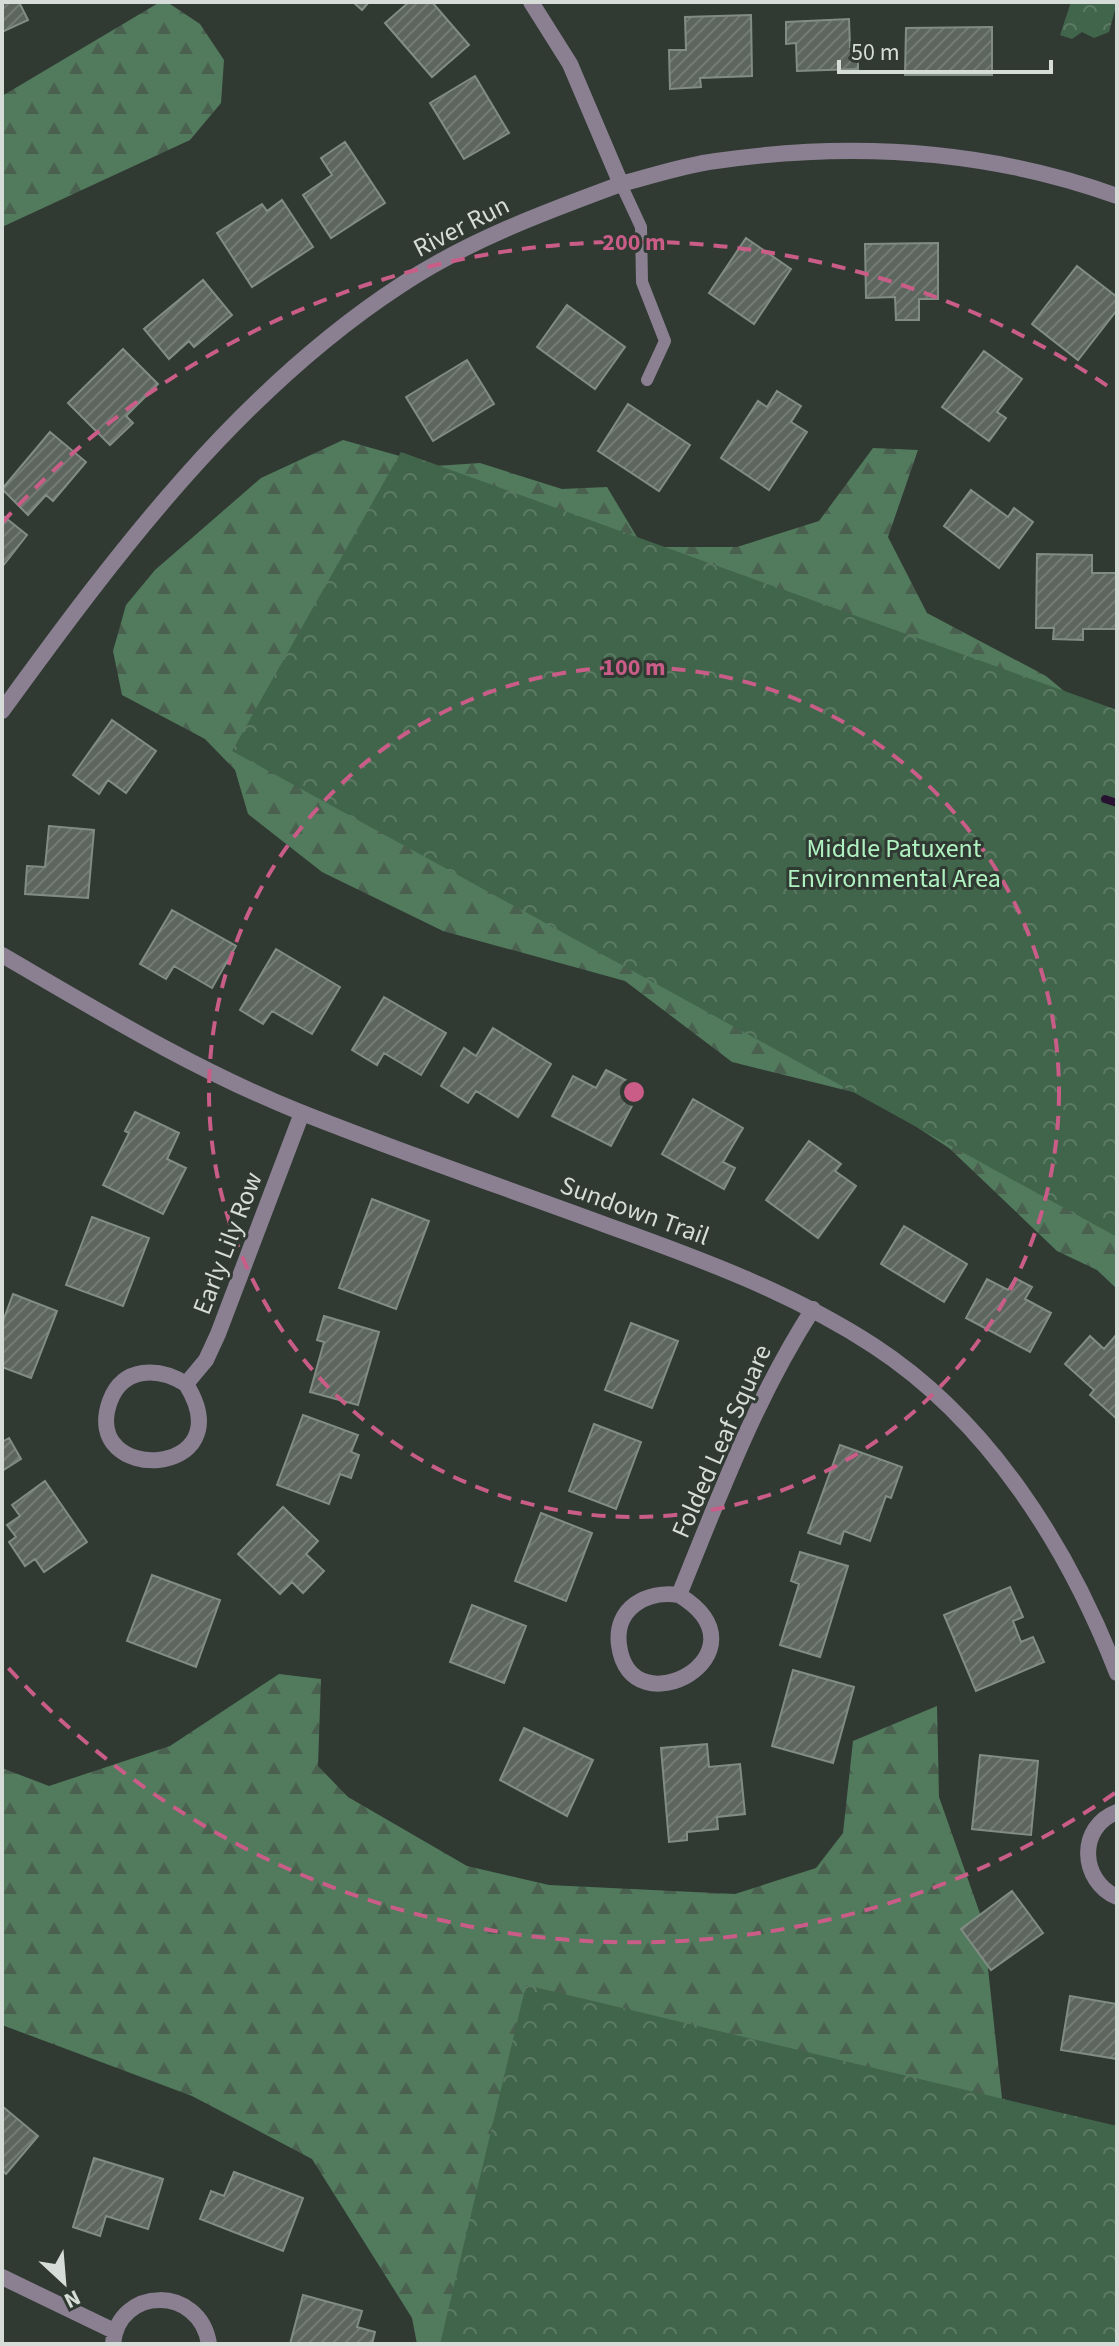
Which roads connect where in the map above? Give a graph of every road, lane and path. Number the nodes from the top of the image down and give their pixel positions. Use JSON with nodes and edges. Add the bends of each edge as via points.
{"nodes":[{"id":1,"x":531,"y":2,"type":"edge"},
{"id":2,"x":621,"y":184,"type":"junction"},
{"id":3,"x":1117,"y":196,"type":"edge"},
{"id":4,"x":647,"y":380,"type":"dead end"},
{"id":5,"x":2,"y":711,"type":"edge"},
{"id":6,"x":2,"y":955,"type":"edge"},
{"id":7,"x":302,"y":1113,"type":"junction"},
{"id":8,"x":813,"y":1309,"type":"junction"},
{"id":9,"x":186,"y":1384,"type":"junction"},
{"id":10,"x":679,"y":1595,"type":"junction"},
{"id":11,"x":1117,"y":1673,"type":"edge"},
{"id":12,"x":1117,"y":1812,"type":"edge"},
{"id":13,"x":1117,"y":1897,"type":"edge"},
{"id":14,"x":2,"y":2277,"type":"edge"},
{"id":15,"x":113,"y":2337,"type":"edge"},
{"id":16,"x":209,"y":2344,"type":"edge"}],
"edges":[{"from":1,"to":2,"type":"street","via":[[570,64]]},
{"from":2,"to":3,"type":"street","name":"River Run","via":[[712,161],[860,149],[988,161],[1064,177]]},
{"from":2,"to":4,"type":"lane","via":[[641,227],[642,282],[665,341]]},
{"from":2,"to":5,"type":"street","name":"River Run","via":[[459,251],[402,284],[316,350],[197,463],[139,529]]},
{"from":6,"to":7,"type":"street","name":"Sundown Trail","via":[[155,1045]]},
{"from":7,"to":8,"type":"street","name":"Sundown Trail","via":[[727,1269]]},
{"from":7,"to":9,"type":"street","name":"Early Lily Row","via":[[218,1334]]},
{"from":8,"to":10,"type":"street","name":"Folded Leaf Square","via":[[740,1444]]},
{"from":8,"to":11,"type":"street","name":"Sundown Trail","via":[[916,1378],[988,1450],[1054,1541],[1080,1586]]},
{"from":9,"to":9,"type":"street","via":[[199,1417],[186,1449],[153,1463],[120,1449],[109,1432],[107,1410],[114,1391],[127,1378],[146,1371],[168,1373]]},
{"from":10,"to":10,"type":"street","via":[[696,1605],[708,1625],[710,1643],[703,1663],[690,1676],[652,1683],[626,1665],[619,1632],[631,1606],[642,1598]]},
{"from":12,"to":13,"type":"street","via":[[1099,1824],[1087,1847],[1095,1880]]},
{"from":14,"to":15,"type":"street"},
{"from":15,"to":16,"type":"street","via":[[126,2312],[149,2300],[171,2300],[202,2320]]}]}
